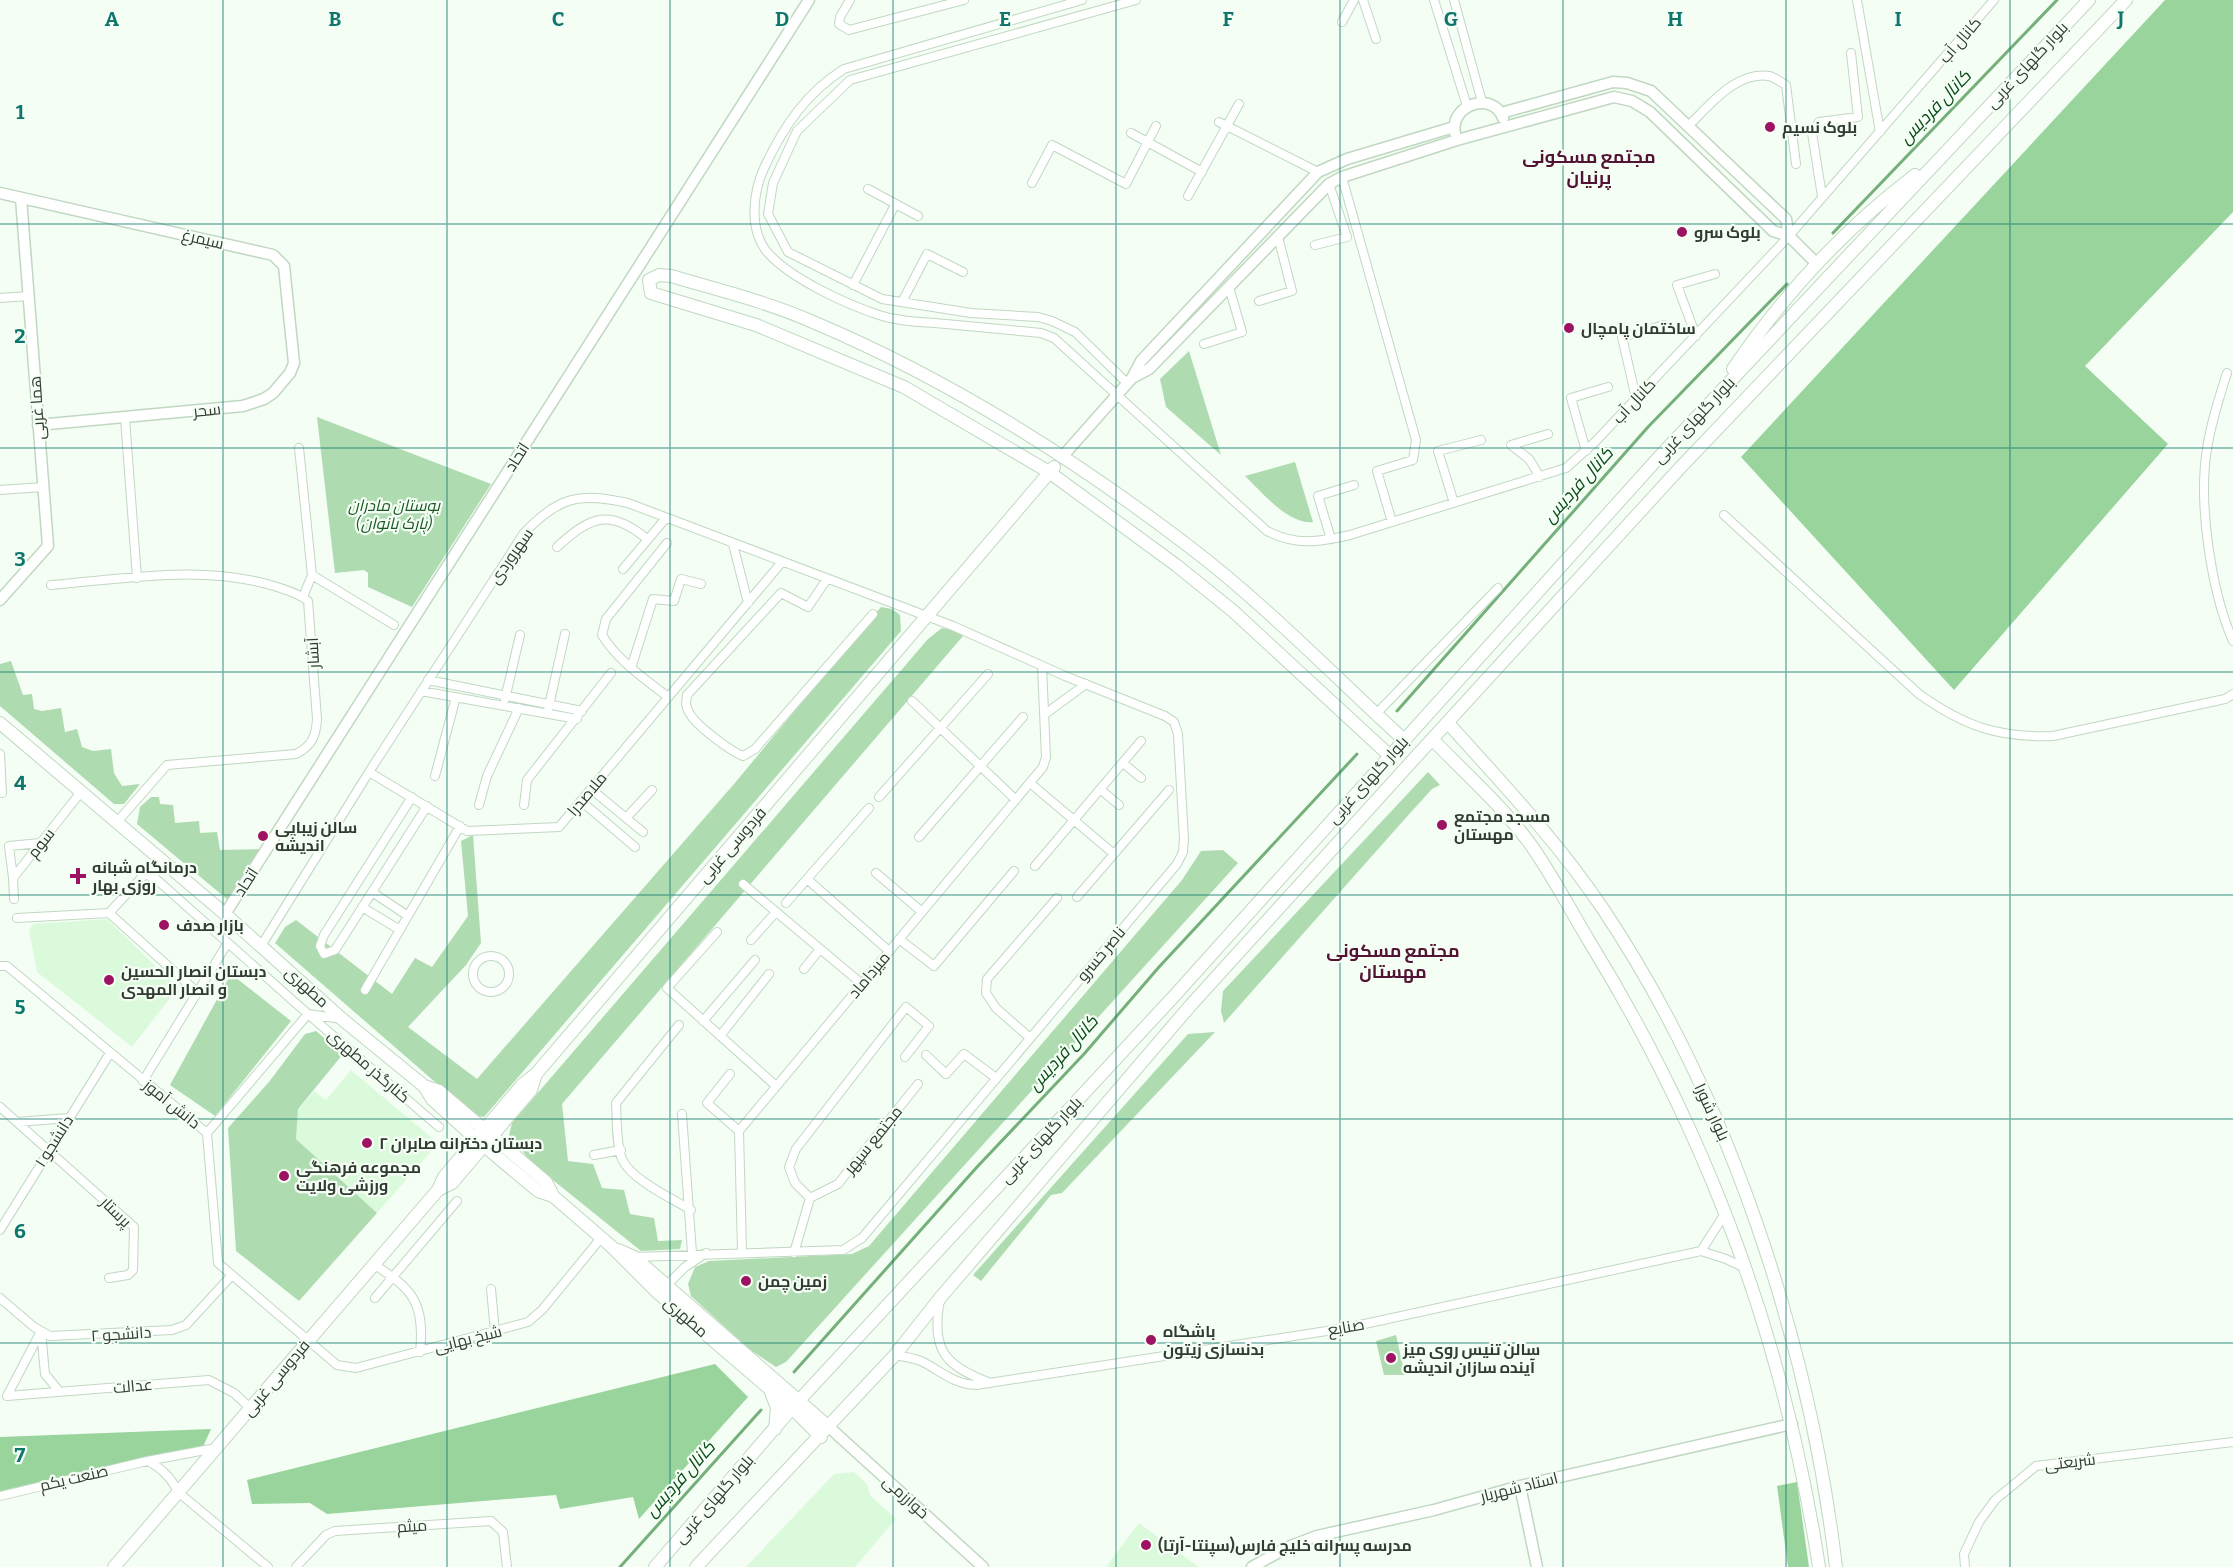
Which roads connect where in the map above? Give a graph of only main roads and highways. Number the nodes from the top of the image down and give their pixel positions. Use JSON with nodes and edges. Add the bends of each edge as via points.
{"nodes":[{"id":1,"x":2089,"y":0,"type":"edge"},
{"id":2,"x":2127,"y":0,"type":"edge"},
{"id":3,"x":1946,"y":150,"type":"junction"},
{"id":4,"x":1712,"y":400,"type":"junction"},
{"id":5,"x":1062,"y":457,"type":"junction"},
{"id":6,"x":1049,"y":472,"type":"junction"},
{"id":7,"x":1547,"y":580,"type":"junction"},
{"id":8,"x":1563,"y":596,"type":"junction"},
{"id":9,"x":1376,"y":714,"type":"junction"},
{"id":10,"x":0,"y":723,"type":"edge"},
{"id":11,"x":1448,"y":723,"type":"junction"},
{"id":12,"x":1361,"y":728,"type":"junction"},
{"id":13,"x":1404,"y":739,"type":"junction"},
{"id":14,"x":1432,"y":739,"type":"junction"},
{"id":15,"x":1389,"y":755,"type":"junction"},
{"id":16,"x":1280,"y":877,"type":"junction"},
{"id":17,"x":1297,"y":888,"type":"junction"},
{"id":18,"x":484,"y":1138,"type":"junction"},
{"id":19,"x":662,"y":1290,"type":"junction"},
{"id":20,"x":769,"y":1388,"type":"junction"},
{"id":21,"x":796,"y":1404,"type":"junction"},
{"id":22,"x":774,"y":1429,"type":"junction"},
{"id":23,"x":825,"y":1432,"type":"junction"},
{"id":24,"x":114,"y":1567,"type":"edge"},
{"id":25,"x":655,"y":1567,"type":"edge"},
{"id":26,"x":696,"y":1567,"type":"edge"},
{"id":27,"x":1819,"y":1567,"type":"edge"},
{"id":28,"x":1836,"y":1567,"type":"edge"}],
"edges":[{"from":1,"to":3,"type":"main road","name":"بلوار گلهای غربی"},
{"from":2,"to":8,"type":"main road","name":"بلوار گلهای غربی","via":[[1679,469]]},
{"from":3,"to":4,"type":"main road","name":"بلوار گلهای غربی"},
{"from":3,"to":4,"type":"main road","via":[[1848,230],[1816,263],[1791,290]]},
{"from":4,"to":7,"type":"main road","name":"بلوار گلهای غربی"},
{"from":5,"to":6,"type":"main road","name":"فردوسی غربی"},
{"from":5,"to":6,"type":"main road","via":[[969,399],[812,321],[671,276],[659,275],[649,280],[651,293],[756,325],[904,387]]},
{"from":5,"to":9,"type":"main road","via":[[1192,549],[1296,636]]},
{"from":6,"to":12,"type":"main road","via":[[1233,611]]},
{"from":6,"to":18,"type":"main road","name":"فردوسی غربی","via":[[537,1074],[523,1084]]},
{"from":7,"to":8,"type":"main road","via":[[1554,578],[1565,585]]},
{"from":7,"to":13,"type":"main road","name":"بلوار گلهای غربی"},
{"from":8,"to":11,"type":"main road","name":"بلوار گلهای غربی"},
{"from":9,"to":12,"type":"main road","via":[[1374,727]]},
{"from":9,"to":13,"type":"main road"},
{"from":10,"to":18,"type":"main road","name":"مطهری","via":[[424,1086],[432,1099]]},
{"from":11,"to":14,"type":"main road","name":"بلوار گلهای غربی"},
{"from":11,"to":28,"type":"main road","name":"بلوار شورا","via":[[1543,829],[1603,910],[1660,1006],[1719,1124],[1766,1247],[1788,1330],[1823,1475]]},
{"from":12,"to":15,"type":"main road"},
{"from":13,"to":15,"type":"main road","name":"بلوار گلهای غربی"},
{"from":14,"to":17,"type":"main road","name":"بلوار گلهای غربی"},
{"from":14,"to":27,"type":"main road","name":"بلوار شورا","via":[[1528,841],[1657,1057],[1747,1269],[1792,1424]]},
{"from":15,"to":16,"type":"main road","name":"بلوار گلهای غربی"},
{"from":16,"to":17,"type":"main road","via":[[1281,887]]},
{"from":16,"to":21,"type":"main road","name":"بلوار گلهای غربی"},
{"from":17,"to":23,"type":"main road","name":"بلوار گلهای غربی","via":[[1190,1006],[895,1355]]},
{"from":18,"to":19,"type":"main road","name":"مطهری","via":[[538,1191],[553,1196]]},
{"from":18,"to":24,"type":"main road","name":"فردوسی غربی","via":[[444,1177],[438,1190]]},
{"from":19,"to":20,"type":"main road","name":"مطهری"},
{"from":19,"to":21,"type":"main road"},
{"from":20,"to":21,"type":"main road","name":"مطهری"},
{"from":20,"to":22,"type":"main road","via":[[777,1408]]},
{"from":21,"to":22,"type":"main road","name":"بلوار گلهای غربی"},
{"from":21,"to":23,"type":"main road","name":"مطهری"},
{"from":22,"to":25,"type":"main road","name":"بلوار گلهای غربی"},
{"from":23,"to":26,"type":"main road","name":"بلوار گلهای غربی"}]}
